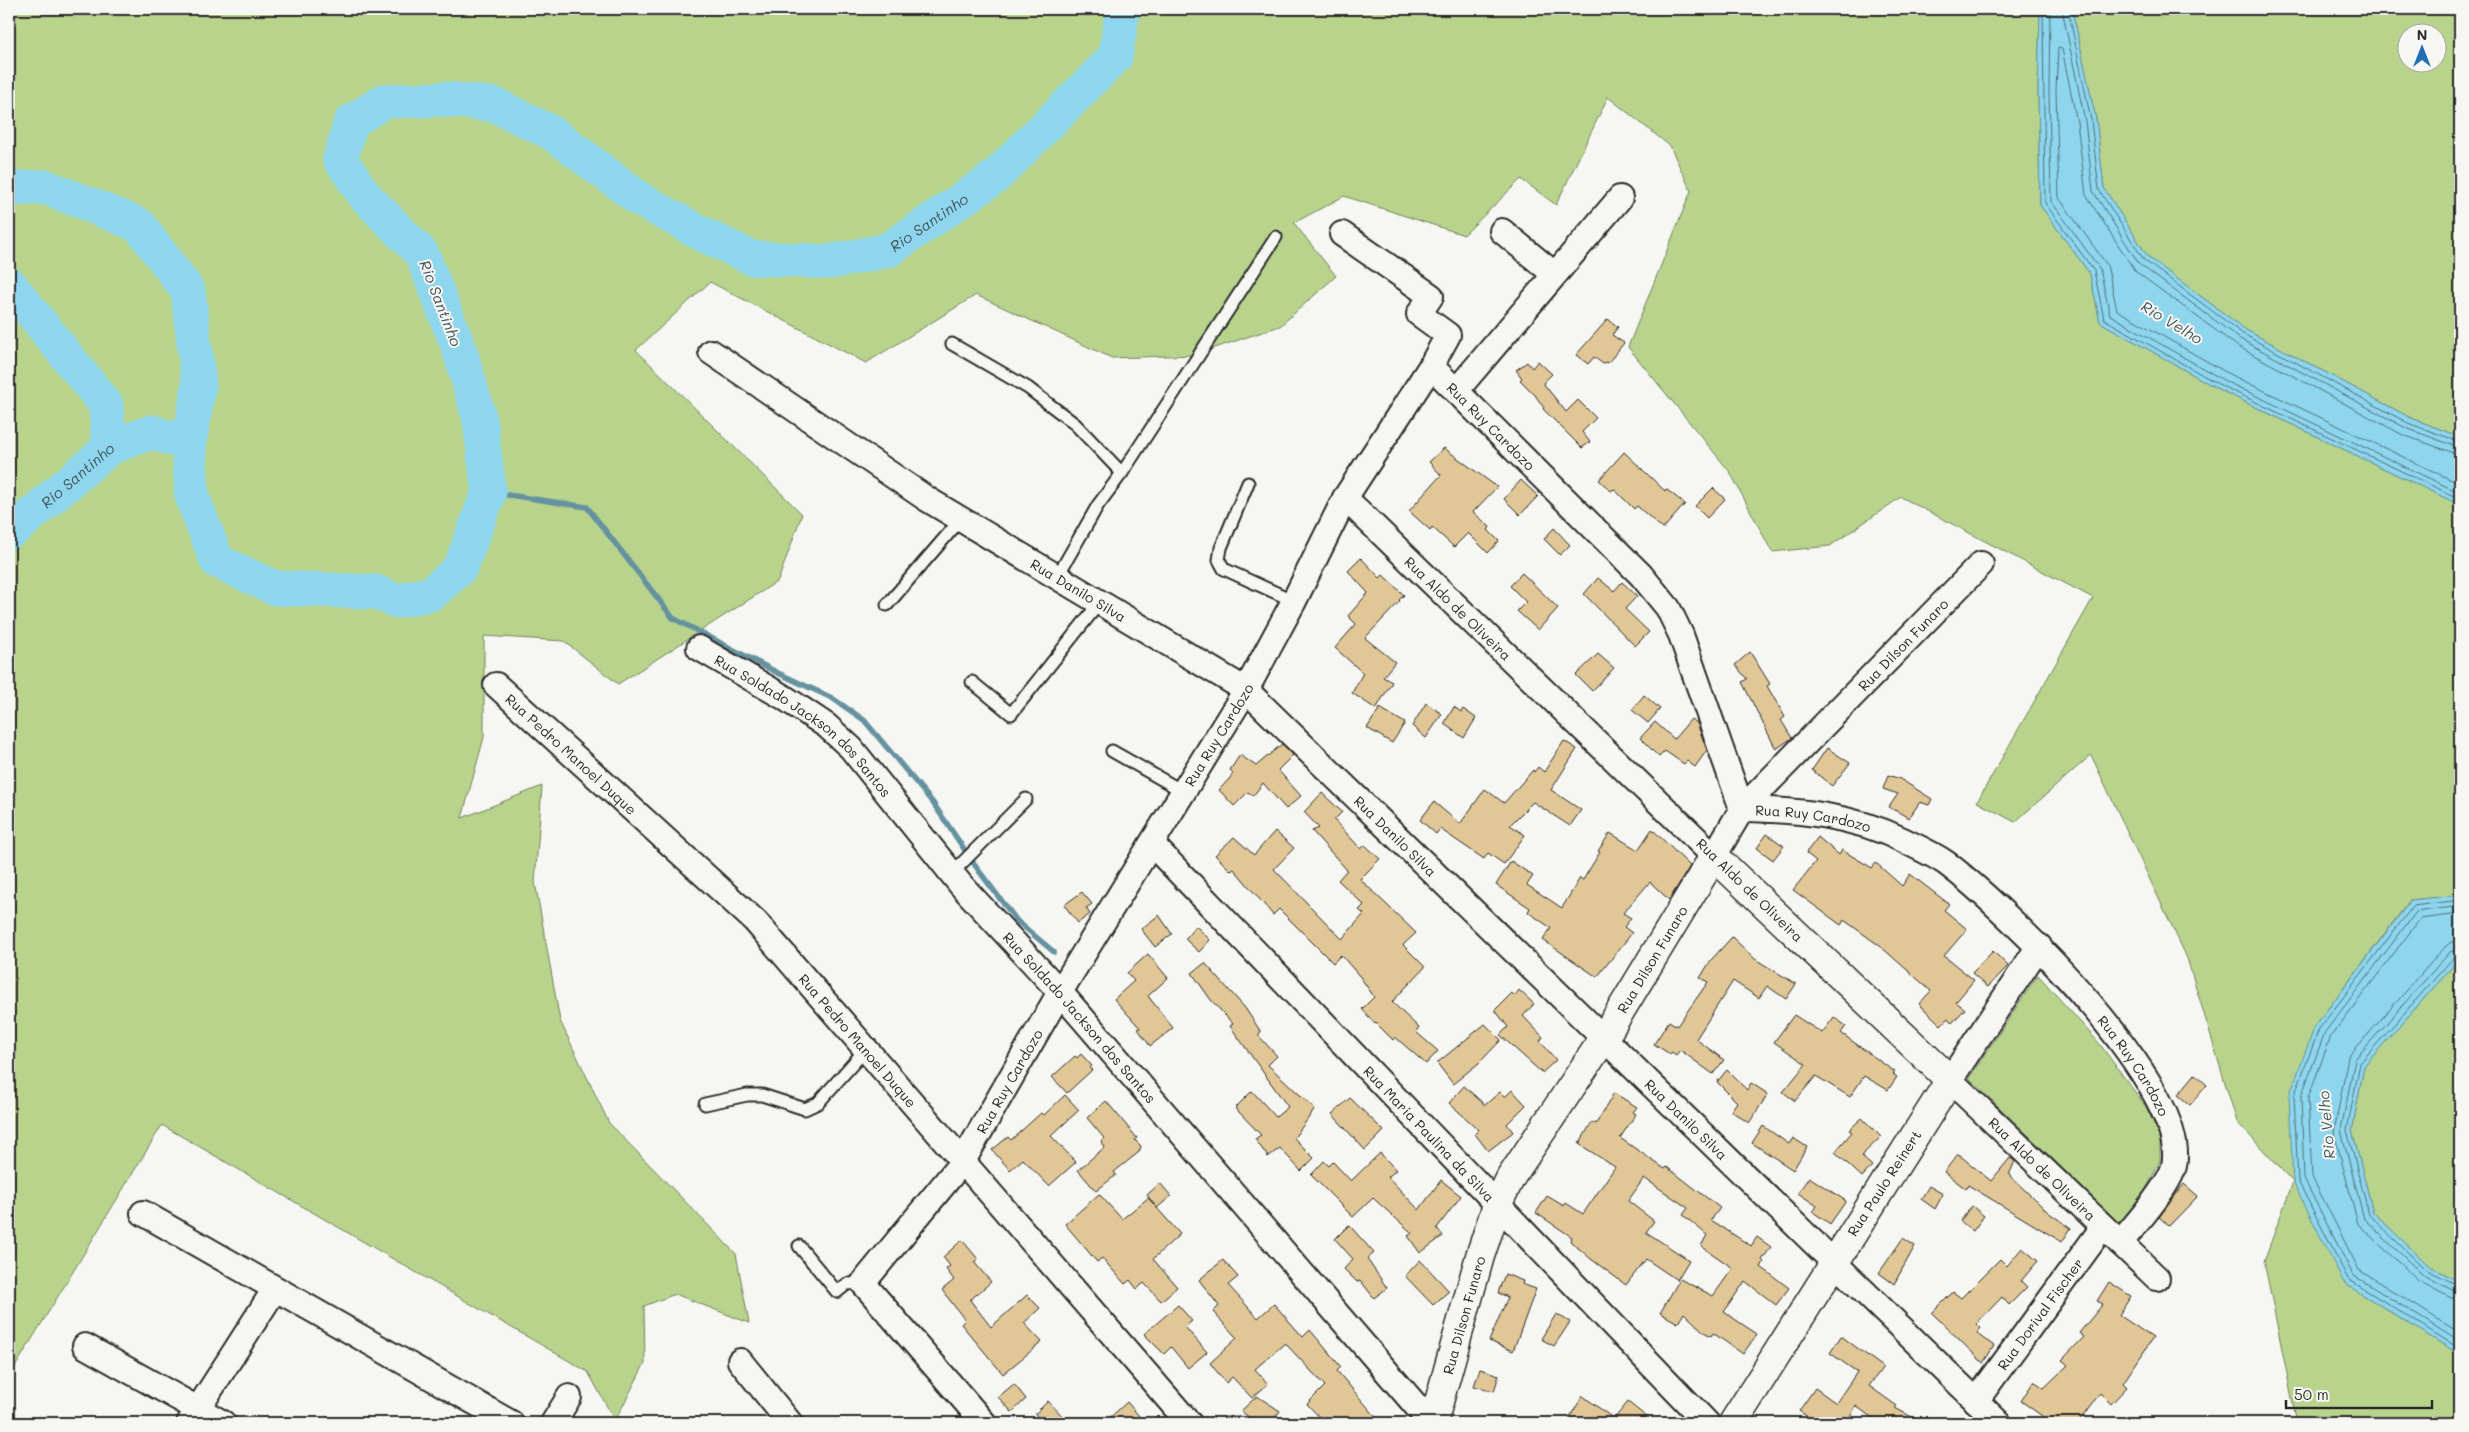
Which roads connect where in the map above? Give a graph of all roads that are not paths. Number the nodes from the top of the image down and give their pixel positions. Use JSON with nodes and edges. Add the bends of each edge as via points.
{"nodes":[{"id":1,"x":1620,"y":198,"type":"dead end"},
{"id":2,"x":1502,"y":231,"type":"dead end"},
{"id":3,"x":1342,"y":234,"type":"dead end"},
{"id":4,"x":1276,"y":237,"type":"dead end"},
{"id":5,"x":1554,"y":274,"type":"junction"},
{"id":6,"x":952,"y":344,"type":"dead end"},
{"id":7,"x":711,"y":352,"type":"dead end"},
{"id":8,"x":1431,"y":366,"type":"junction"},
{"id":9,"x":1456,"y":391,"type":"junction"},
{"id":10,"x":1122,"y":473,"type":"junction"},
{"id":11,"x":1248,"y":483,"type":"dead end"},
{"id":12,"x":1345,"y":498,"type":"junction"},
{"id":13,"x":960,"y":519,"type":"junction"},
{"id":14,"x":1982,"y":564,"type":"dead end"},
{"id":15,"x":1057,"y":577,"type":"junction"},
{"id":16,"x":1294,"y":601,"type":"junction"},
{"id":17,"x":1100,"y":602,"type":"junction"},
{"id":18,"x":888,"y":604,"type":"dead end"},
{"id":19,"x":699,"y":648,"type":"dead end"},
{"id":20,"x":972,"y":682,"type":"dead end"},
{"id":21,"x":496,"y":685,"type":"dead end"},
{"id":22,"x":1246,"y":690,"type":"junction"},
{"id":23,"x":1112,"y":751,"type":"dead end"},
{"id":24,"x":1184,"y":792,"type":"junction"},
{"id":25,"x":1026,"y":799,"type":"dead end"},
{"id":26,"x":1742,"y":808,"type":"junction"},
{"id":27,"x":1152,"y":844,"type":"junction"},
{"id":28,"x":1714,"y":856,"type":"junction"},
{"id":29,"x":955,"y":870,"type":"junction"},
{"id":30,"x":2039,"y":946,"type":"junction"},
{"id":31,"x":1060,"y":992,"type":"junction"},
{"id":32,"x":1604,"y":1038,"type":"junction"},
{"id":33,"x":866,"y":1049,"type":"junction"},
{"id":34,"x":1950,"y":1080,"type":"junction"},
{"id":35,"x":705,"y":1104,"type":"dead end"},
{"id":36,"x":963,"y":1161,"type":"junction"},
{"id":37,"x":1497,"y":1204,"type":"junction"},
{"id":38,"x":143,"y":1213,"type":"dead end"},
{"id":39,"x":2112,"y":1235,"type":"junction"},
{"id":40,"x":799,"y":1246,"type":"dead end"},
{"id":41,"x":1833,"y":1262,"type":"junction"},
{"id":42,"x":2156,"y":1278,"type":"dead end"},
{"id":43,"x":863,"y":1283,"type":"junction"},
{"id":44,"x":274,"y":1288,"type":"junction"},
{"id":45,"x":85,"y":1346,"type":"dead end"},
{"id":46,"x":740,"y":1360,"type":"dead end"},
{"id":47,"x":569,"y":1396,"type":"dead end"},
{"id":48,"x":1976,"y":1401,"type":"junction"},
{"id":49,"x":194,"y":1416,"type":"edge"},
{"id":50,"x":223,"y":1423,"type":"edge"},
{"id":51,"x":511,"y":1423,"type":"edge"},
{"id":52,"x":553,"y":1423,"type":"edge"},
{"id":53,"x":790,"y":1423,"type":"edge"},
{"id":54,"x":984,"y":1423,"type":"edge"},
{"id":55,"x":1189,"y":1423,"type":"edge"},
{"id":56,"x":1432,"y":1423,"type":"edge"},
{"id":57,"x":1707,"y":1423,"type":"edge"},
{"id":58,"x":1733,"y":1423,"type":"edge"},
{"id":59,"x":1999,"y":1423,"type":"edge"}],
"edges":[{"from":1,"to":5,"type":"street"},
{"from":2,"to":5,"type":"street"},
{"from":3,"to":8,"type":"street","via":[[1431,296],[1419,314],[1448,335]]},
{"from":4,"to":10,"type":"lane"},
{"from":5,"to":9,"type":"street"},
{"from":6,"to":10,"type":"lane","via":[[1028,388],[1060,412]]},
{"from":7,"to":13,"type":"street","name":"Rua Danilo Silva","via":[[852,450]]},
{"from":8,"to":9,"type":"street","name":"Rua Ruy Cardozo"},
{"from":8,"to":12,"type":"street","name":"Rua Ruy Cardozo"},
{"from":9,"to":26,"type":"street","name":"Rua Ruy Cardozo","via":[[1641,575],[1668,608],[1684,642]]},
{"from":10,"to":15,"type":"lane","via":[[1098,505]]},
{"from":11,"to":16,"type":"lane","via":[[1219,560],[1224,569]]},
{"from":12,"to":16,"type":"street","name":"Rua Ruy Cardozo"},
{"from":12,"to":28,"type":"street","name":"Rua Aldo de Oliveira"},
{"from":13,"to":15,"type":"street","name":"Rua Danilo Silva"},
{"from":13,"to":18,"type":"lane"},
{"from":14,"to":26,"type":"street","name":"Rua Dilson Funaro"},
{"from":15,"to":17,"type":"street","name":"Rua Danilo Silva"},
{"from":16,"to":22,"type":"street","name":"Rua Ruy Cardozo"},
{"from":17,"to":20,"type":"lane","via":[[1011,714]]},
{"from":17,"to":22,"type":"street","name":"Rua Danilo Silva"},
{"from":19,"to":29,"type":"street","name":"Rua Soldado Jackson dos Santos","via":[[827,726],[851,748]]},
{"from":21,"to":33,"type":"street","name":"Rua Pedro Manoel Duque","via":[[755,921]]},
{"from":22,"to":24,"type":"street","name":"Rua Ruy Cardozo"},
{"from":22,"to":32,"type":"street","name":"Rua Danilo Silva"},
{"from":23,"to":24,"type":"lane"},
{"from":24,"to":27,"type":"street","name":"Rua Ruy Cardozo"},
{"from":25,"to":29,"type":"lane"},
{"from":26,"to":28,"type":"street","name":"Rua Dilson Funaro"},
{"from":26,"to":30,"type":"street","name":"Rua Ruy Cardozo","via":[[1818,813],[1901,839],[1945,862]]},
{"from":27,"to":31,"type":"street","name":"Rua Ruy Cardozo"},
{"from":27,"to":37,"type":"street","name":"Rua Maria Paulina da Silva"},
{"from":28,"to":32,"type":"street","name":"Rua Dilson Funaro"},
{"from":28,"to":34,"type":"street","name":"Rua Aldo de Oliveira"},
{"from":29,"to":31,"type":"street","name":"Rua Soldado Jackson dos Santos"},
{"from":30,"to":34,"type":"street","name":"Rua Paulo Reinert"},
{"from":30,"to":39,"type":"street","name":"Rua Ruy Cardozo","via":[[2126,1050],[2162,1105],[2175,1140],[2174,1167],[2152,1203]]},
{"from":31,"to":36,"type":"street","name":"Rua Ruy Cardozo"},
{"from":31,"to":56,"type":"street","name":"Rua Soldado Jackson dos Santos"},
{"from":32,"to":37,"type":"street","name":"Rua Dilson Funaro","via":[[1537,1136]]},
{"from":32,"to":41,"type":"street","name":"Rua Danilo Silva"},
{"from":33,"to":35,"type":"lane","via":[[818,1103],[805,1109],[762,1095]]},
{"from":33,"to":36,"type":"street","name":"Rua Pedro Manoel Duque"},
{"from":34,"to":39,"type":"street","name":"Rua Aldo de Oliveira"},
{"from":34,"to":41,"type":"street","name":"Rua Paulo Reinert"},
{"from":36,"to":43,"type":"street","name":"Rua Ruy Cardozo"},
{"from":36,"to":55,"type":"street","name":"Rua Pedro Manoel Duque"},
{"from":37,"to":56,"type":"street","name":"Rua Dilson Funaro"},
{"from":37,"to":57,"type":"street","name":"Rua Maria Paulina da Silva"},
{"from":38,"to":44,"type":"street"},
{"from":39,"to":42,"type":"street","name":"Rua Aldo de Oliveira"},
{"from":39,"to":48,"type":"street","name":"Rua Dorival Fischer"},
{"from":40,"to":43,"type":"lane","via":[[837,1292],[847,1284]]},
{"from":41,"to":48,"type":"street","name":"Rua Danilo Silva"},
{"from":41,"to":58,"type":"street","name":"Rua Paulo Reinert"},
{"from":43,"to":54,"type":"street"},
{"from":44,"to":49,"type":"street"},
{"from":44,"to":51,"type":"street"},
{"from":45,"to":49,"type":"street"},
{"from":46,"to":53,"type":"street"},
{"from":47,"to":52,"type":"street"},
{"from":48,"to":59,"type":"street","name":"Rua Danilo Silva"},
{"from":49,"to":50,"type":"street"}]}
